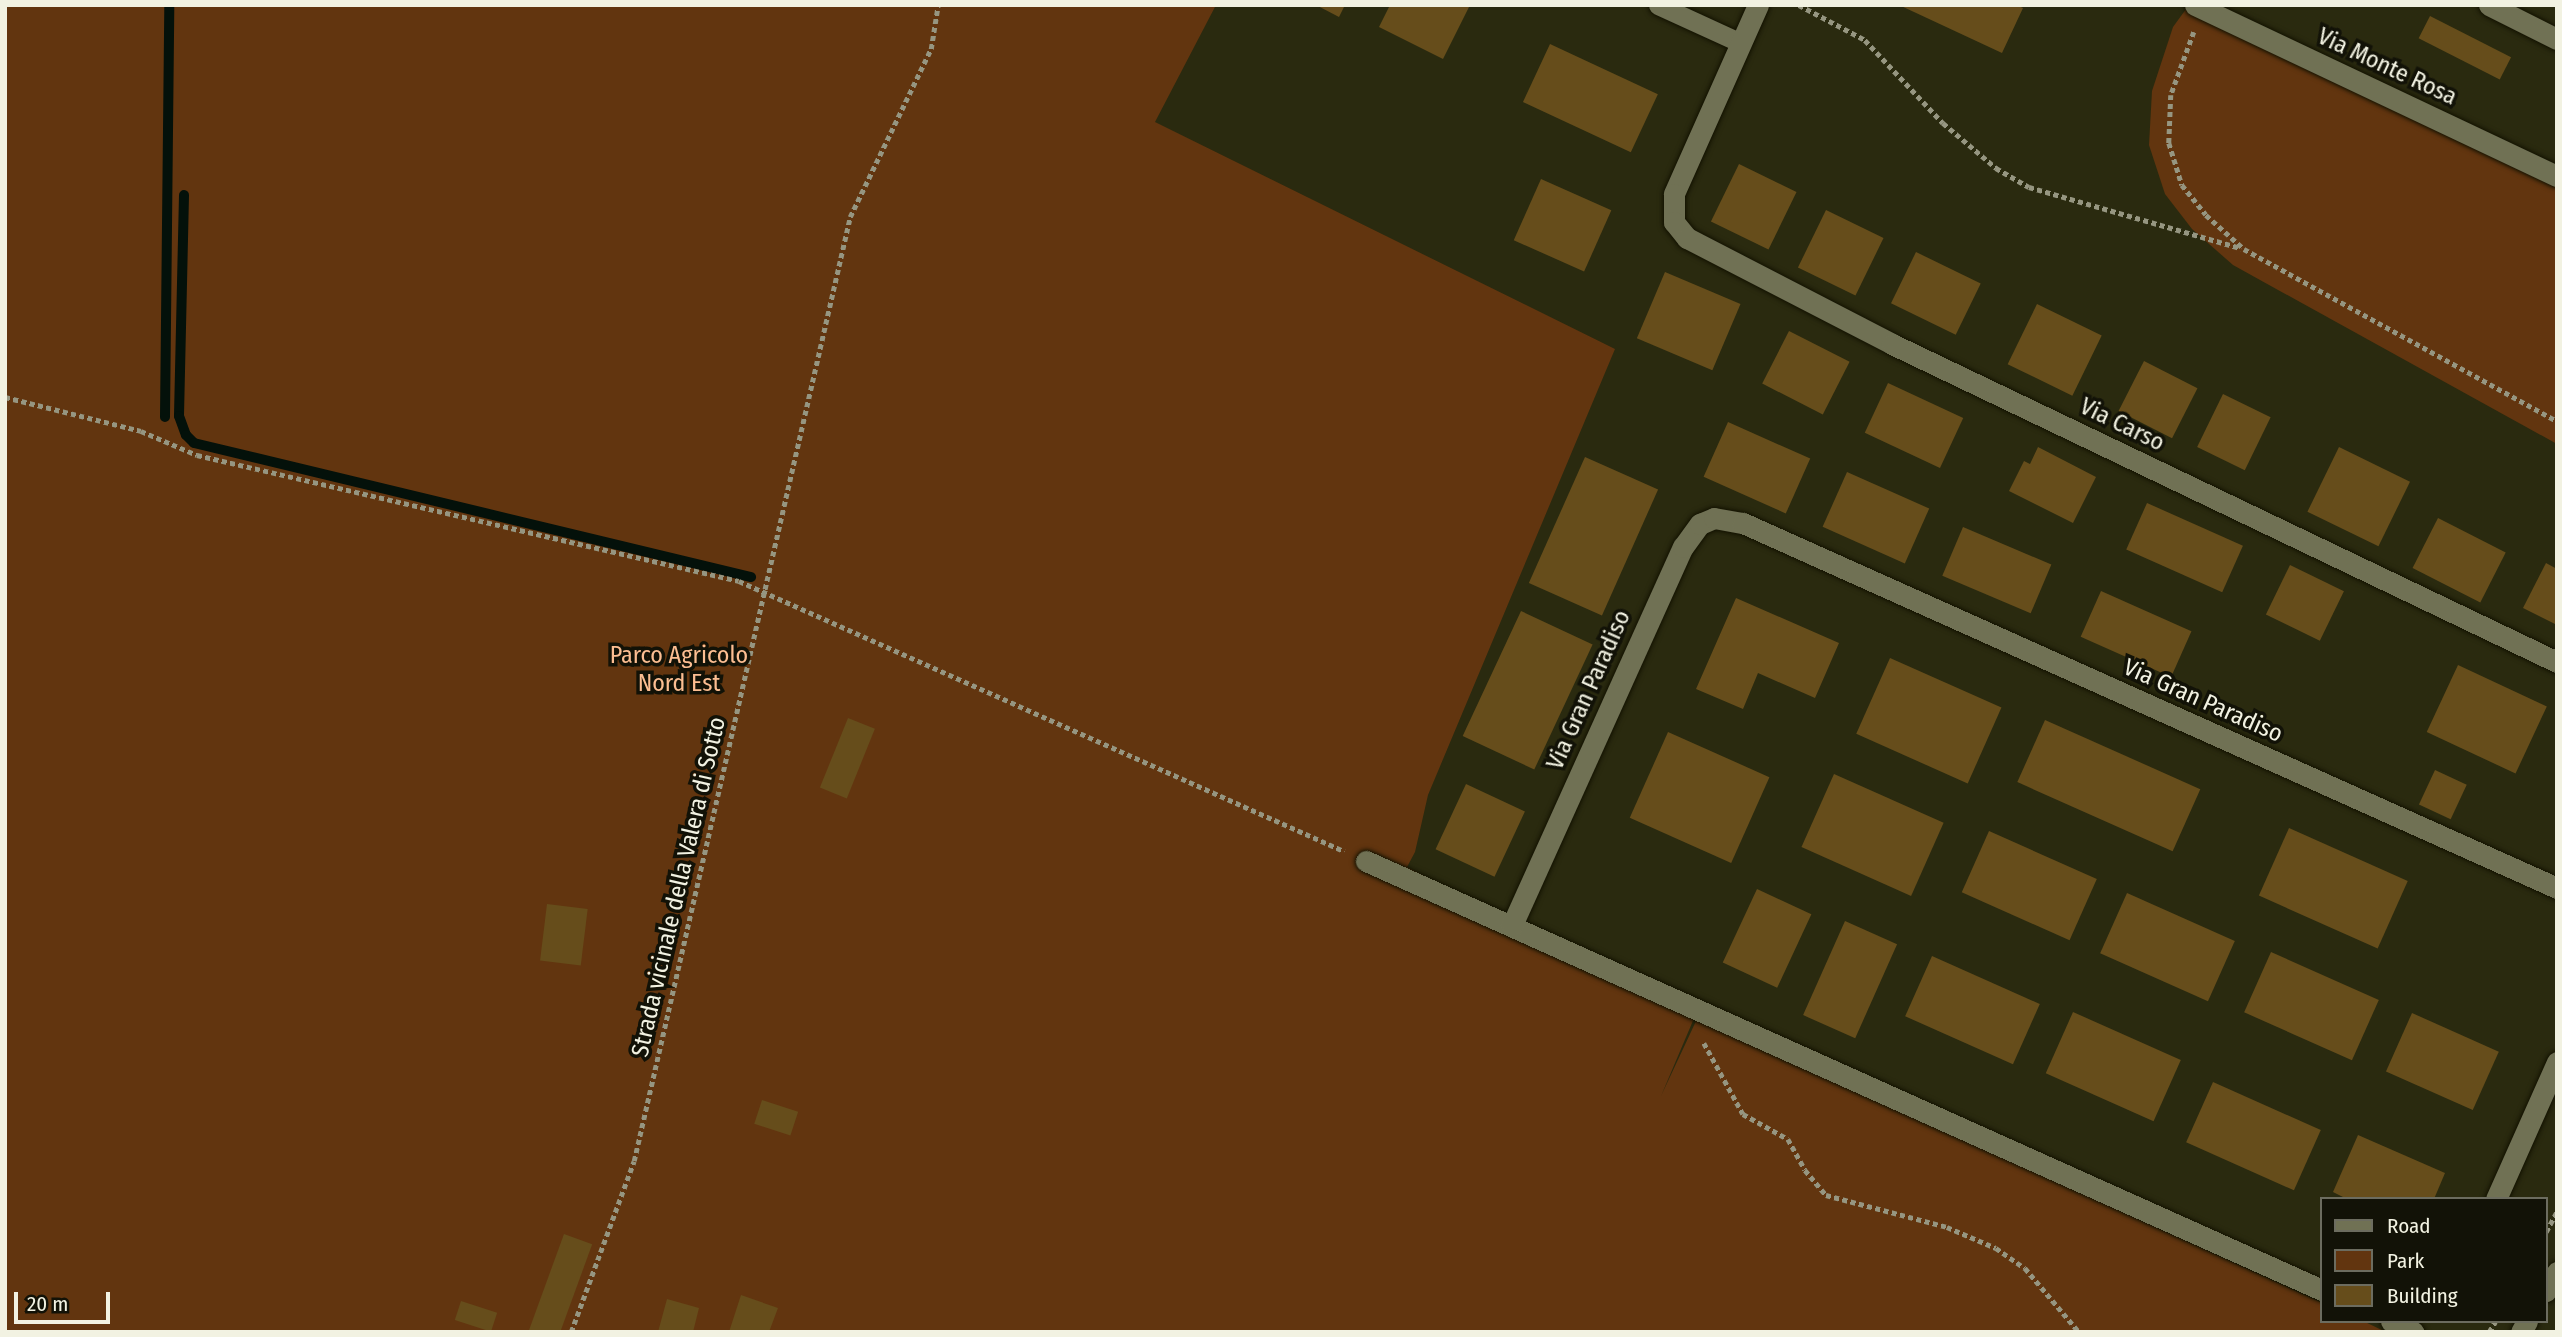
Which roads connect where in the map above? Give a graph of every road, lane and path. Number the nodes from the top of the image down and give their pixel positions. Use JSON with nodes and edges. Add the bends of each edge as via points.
{"nodes":[{"id":1,"x":938,"y":5,"type":"edge"},
{"id":2,"x":1658,"y":5,"type":"edge"},
{"id":3,"x":1758,"y":5,"type":"edge"},
{"id":4,"x":1799,"y":5,"type":"edge"},
{"id":5,"x":2489,"y":5,"type":"edge"},
{"id":6,"x":2202,"y":9,"type":"edge"},
{"id":7,"x":2557,"y":39,"type":"edge"},
{"id":8,"x":1741,"y":43,"type":"junction"},
{"id":9,"x":2557,"y":176,"type":"edge"},
{"id":10,"x":2244,"y":249,"type":"junction"},
{"id":11,"x":5,"y":397,"type":"edge"},
{"id":12,"x":2557,"y":421,"type":"edge"},
{"id":13,"x":762,"y":595,"type":"junction"},
{"id":14,"x":2557,"y":662,"type":"edge"},
{"id":15,"x":1366,"y":860,"type":"joint"},
{"id":16,"x":2557,"y":888,"type":"edge"},
{"id":17,"x":1512,"y":925,"type":"junction"},
{"id":18,"x":1694,"y":1008,"type":"junction"},
{"id":19,"x":2557,"y":1062,"type":"edge"},
{"id":20,"x":2497,"y":1197,"type":"edge"},
{"id":21,"x":2557,"y":1211,"type":"edge"},
{"id":22,"x":2548,"y":1228,"type":"edge"},
{"id":23,"x":2557,"y":1272,"type":"edge"},
{"id":24,"x":2548,"y":1288,"type":"edge"},
{"id":25,"x":2320,"y":1289,"type":"edge"},
{"id":26,"x":2395,"y":1323,"type":"edge"},
{"id":27,"x":571,"y":1332,"type":"edge"},
{"id":28,"x":2079,"y":1332,"type":"edge"},
{"id":29,"x":2414,"y":1332,"type":"edge"}],
"edges":[{"from":1,"to":13,"type":"path","name":"Strada vicinale della Valera di Sotto","via":[[931,49],[850,217]]},
{"from":2,"to":8,"type":"lane"},
{"from":3,"to":8,"type":"street"},
{"from":4,"to":10,"type":"path","via":[[1865,40],[1943,124],[1996,168],[2029,187]]},
{"from":5,"to":7,"type":"street"},
{"from":6,"to":9,"type":"street","name":"Via Monte Rosa"},
{"from":6,"to":10,"type":"path","via":[[2171,95],[2169,143],[2182,185],[2206,215]]},
{"from":8,"to":14,"type":"street","name":"Via Carso","via":[[1673,200],[1674,222],[1702,248]]},
{"from":10,"to":12,"type":"path"},
{"from":11,"to":13,"type":"path","via":[[141,431],[197,455],[739,581]]},
{"from":13,"to":15,"type":"path"},
{"from":13,"to":27,"type":"path","name":"Strada vicinale della Valera di Sotto","via":[[634,1161]]},
{"from":15,"to":17,"type":"street"},
{"from":16,"to":17,"type":"street","name":"Via Gran Paradiso","via":[[1743,523],[1714,518],[1700,524],[1683,547]]},
{"from":17,"to":18,"type":"street"},
{"from":18,"to":25,"type":"street"},
{"from":18,"to":28,"type":"path","via":[[1706,1051],[1743,1114],[1788,1139],[1826,1195],[1947,1227],[1996,1248],[2025,1268]]},
{"from":19,"to":20,"type":"street"},
{"from":21,"to":22,"type":"path"},
{"from":23,"to":24,"type":"street"},
{"from":26,"to":29,"type":"street"}]}
